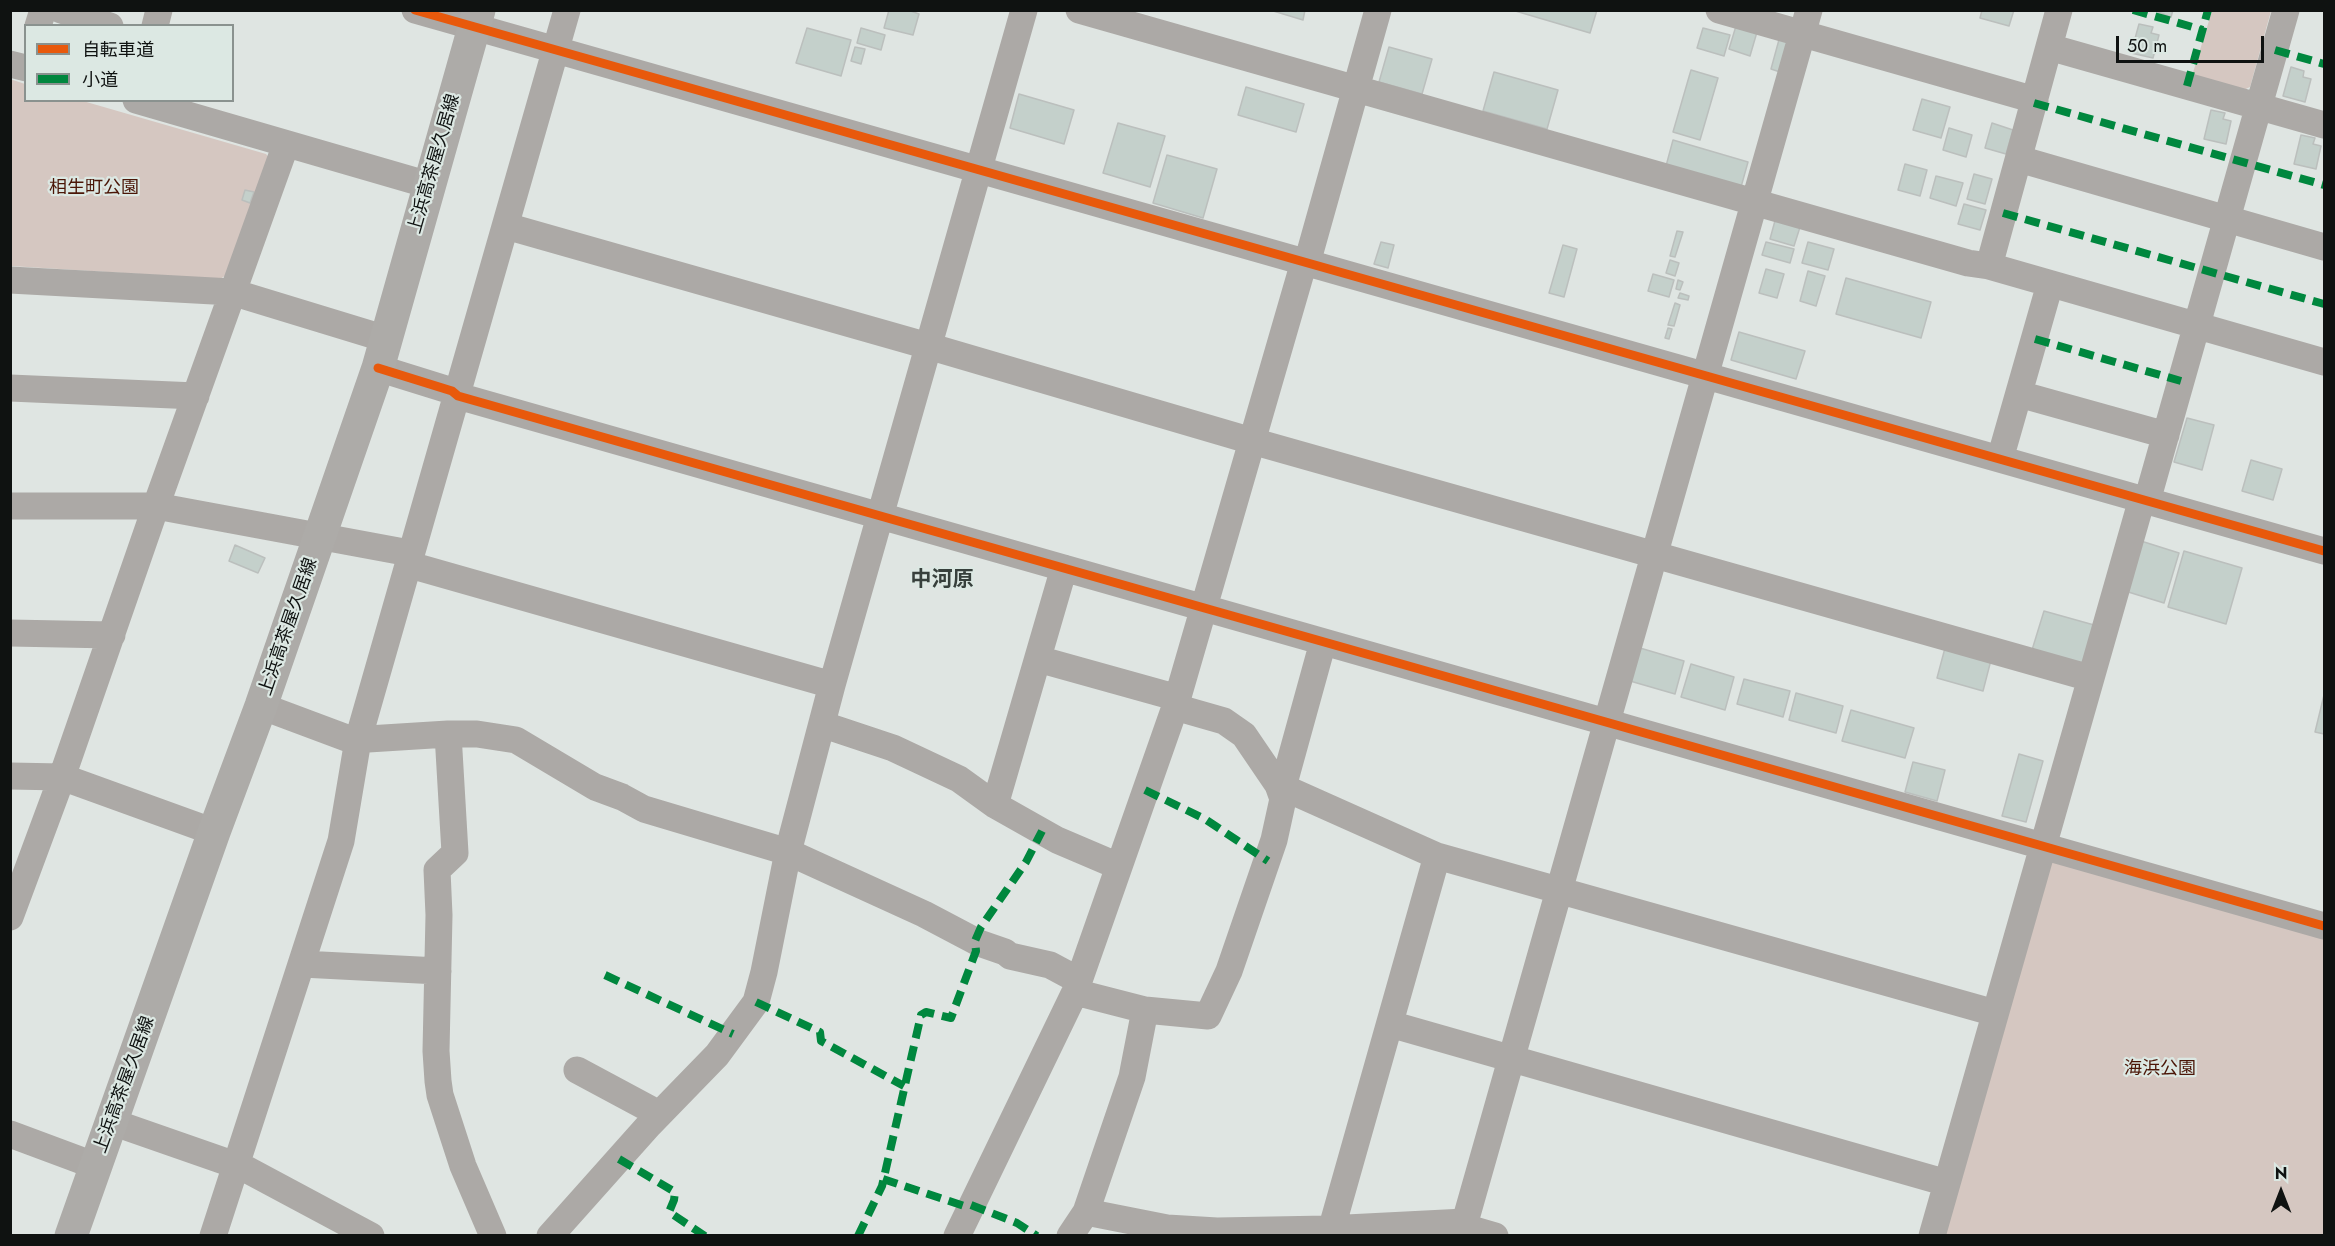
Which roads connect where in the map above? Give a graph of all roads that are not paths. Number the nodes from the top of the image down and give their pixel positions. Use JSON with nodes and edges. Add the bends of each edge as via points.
{"nodes":[{"id":1,"x":61,"y":10,"type":"edge"},
{"id":2,"x":415,"y":10,"type":"edge"},
{"id":3,"x":567,"y":10,"type":"edge"},
{"id":4,"x":1023,"y":10,"type":"edge"},
{"id":5,"x":1079,"y":10,"type":"edge"},
{"id":6,"x":1378,"y":10,"type":"edge"},
{"id":7,"x":1719,"y":10,"type":"edge"},
{"id":8,"x":2059,"y":10,"type":"edge"},
{"id":9,"x":2286,"y":10,"type":"edge"},
{"id":10,"x":477,"y":19,"type":"edge"},
{"id":11,"x":1805,"y":22,"type":"edge"},
{"id":12,"x":104,"y":24,"type":"edge"},
{"id":13,"x":2049,"y":47,"type":"junction"},
{"id":14,"x":556,"y":50,"type":"junction"},
{"id":15,"x":1356,"y":89,"type":"junction"},
{"id":16,"x":2035,"y":100,"type":"junction"},
{"id":17,"x":143,"y":102,"type":"edge"},
{"id":18,"x":2259,"y":106,"type":"junction"},
{"id":19,"x":2325,"y":125,"type":"edge"},
{"id":20,"x":286,"y":144,"type":"junction"},
{"id":21,"x":2019,"y":159,"type":"junction"},
{"id":22,"x":979,"y":170,"type":"junction"},
{"id":23,"x":429,"y":185,"type":"junction"},
{"id":24,"x":1755,"y":202,"type":"junction"},
{"id":25,"x":2227,"y":219,"type":"junction"},
{"id":26,"x":506,"y":226,"type":"junction"},
{"id":27,"x":2325,"y":247,"type":"edge"},
{"id":28,"x":1305,"y":262,"type":"junction"},
{"id":29,"x":1989,"y":266,"type":"junction"},
{"id":30,"x":10,"y":280,"type":"edge"},
{"id":31,"x":2050,"y":284,"type":"junction"},
{"id":32,"x":232,"y":292,"type":"junction"},
{"id":33,"x":2196,"y":325,"type":"junction"},
{"id":34,"x":928,"y":346,"type":"junction"},
{"id":35,"x":382,"y":353,"type":"junction"},
{"id":36,"x":2325,"y":362,"type":"edge"},
{"id":37,"x":1705,"y":376,"type":"junction"},
{"id":38,"x":10,"y":388,"type":"edge"},
{"id":39,"x":2019,"y":394,"type":"junction"},
{"id":40,"x":196,"y":396,"type":"junction"},
{"id":41,"x":458,"y":396,"type":"junction"},
{"id":42,"x":2166,"y":435,"type":"junction"},
{"id":43,"x":1252,"y":441,"type":"junction"},
{"id":44,"x":2000,"y":459,"type":"junction"},
{"id":45,"x":2145,"y":500,"type":"junction"},
{"id":46,"x":10,"y":506,"type":"edge"},
{"id":47,"x":156,"y":506,"type":"junction"},
{"id":48,"x":880,"y":516,"type":"junction"},
{"id":49,"x":320,"y":536,"type":"junction"},
{"id":50,"x":2325,"y":551,"type":"edge"},
{"id":51,"x":1654,"y":554,"type":"junction"},
{"id":52,"x":410,"y":565,"type":"junction"},
{"id":53,"x":1064,"y":568,"type":"junction"},
{"id":54,"x":1204,"y":608,"type":"junction"},
{"id":55,"x":10,"y":633,"type":"edge"},
{"id":56,"x":112,"y":635,"type":"junction"},
{"id":57,"x":1323,"y":642,"type":"junction"},
{"id":58,"x":1038,"y":659,"type":"junction"},
{"id":59,"x":2090,"y":678,"type":"junction"},
{"id":60,"x":832,"y":685,"type":"junction"},
{"id":61,"x":1177,"y":703,"type":"junction"},
{"id":62,"x":261,"y":706,"type":"junction"},
{"id":63,"x":823,"y":721,"type":"junction"},
{"id":64,"x":1607,"y":722,"type":"junction"},
{"id":65,"x":448,"y":734,"type":"junction"},
{"id":66,"x":358,"y":740,"type":"junction"},
{"id":67,"x":10,"y":776,"type":"edge"},
{"id":68,"x":62,"y":777,"type":"junction"},
{"id":69,"x":1280,"y":786,"type":"junction"},
{"id":70,"x":996,"y":805,"type":"junction"},
{"id":71,"x":214,"y":832,"type":"junction"},
{"id":72,"x":2043,"y":845,"type":"junction"},
{"id":73,"x":788,"y":852,"type":"junction"},
{"id":74,"x":1437,"y":856,"type":"junction"},
{"id":75,"x":1118,"y":866,"type":"junction"},
{"id":76,"x":1559,"y":890,"type":"junction"},
{"id":77,"x":10,"y":917,"type":"edge"},
{"id":78,"x":2325,"y":926,"type":"edge"},
{"id":79,"x":302,"y":964,"type":"junction"},
{"id":80,"x":438,"y":971,"type":"junction"},
{"id":81,"x":1076,"y":986,"type":"junction"},
{"id":82,"x":1145,"y":1010,"type":"junction"},
{"id":83,"x":1995,"y":1013,"type":"junction"},
{"id":84,"x":1390,"y":1024,"type":"junction"},
{"id":85,"x":1510,"y":1059,"type":"junction"},
{"id":86,"x":577,"y":1070,"type":"dead end"},
{"id":87,"x":659,"y":1114,"type":"junction"},
{"id":88,"x":112,"y":1122,"type":"junction"},
{"id":89,"x":10,"y":1134,"type":"edge"},
{"id":90,"x":96,"y":1166,"type":"junction"},
{"id":91,"x":236,"y":1167,"type":"junction"},
{"id":92,"x":1947,"y":1183,"type":"junction"},
{"id":93,"x":1086,"y":1212,"type":"junction"},
{"id":94,"x":1332,"y":1227,"type":"junction"},
{"id":95,"x":1464,"y":1228,"type":"edge"},
{"id":96,"x":71,"y":1236,"type":"edge"},
{"id":97,"x":213,"y":1236,"type":"edge"},
{"id":98,"x":371,"y":1236,"type":"edge"},
{"id":99,"x":493,"y":1236,"type":"edge"},
{"id":100,"x":550,"y":1236,"type":"edge"},
{"id":101,"x":957,"y":1236,"type":"edge"},
{"id":102,"x":1070,"y":1236,"type":"edge"},
{"id":103,"x":1494,"y":1236,"type":"edge"},
{"id":104,"x":1932,"y":1236,"type":"edge"}],
"edges":[{"from":1,"to":12,"type":"street"},
{"from":2,"to":10,"type":"street"},
{"from":3,"to":14,"type":"street"},
{"from":4,"to":22,"type":"street"},
{"from":5,"to":15,"type":"street"},
{"from":6,"to":15,"type":"street"},
{"from":7,"to":11,"type":"street"},
{"from":8,"to":13,"type":"street"},
{"from":9,"to":18,"type":"street"},
{"from":10,"to":14,"type":"street"},
{"from":10,"to":23,"type":"main road","name":"上浜高茶屋久居線"},
{"from":11,"to":16,"type":"street"},
{"from":11,"to":24,"type":"street"},
{"from":13,"to":16,"type":"street"},
{"from":13,"to":18,"type":"street"},
{"from":14,"to":22,"type":"street"},
{"from":14,"to":26,"type":"street"},
{"from":15,"to":24,"type":"street"},
{"from":15,"to":28,"type":"street"},
{"from":16,"to":21,"type":"street"},
{"from":17,"to":20,"type":"street"},
{"from":18,"to":19,"type":"street"},
{"from":18,"to":25,"type":"street"},
{"from":20,"to":23,"type":"street"},
{"from":20,"to":32,"type":"street"},
{"from":21,"to":25,"type":"street"},
{"from":21,"to":29,"type":"street"},
{"from":22,"to":28,"type":"street"},
{"from":22,"to":34,"type":"street"},
{"from":23,"to":35,"type":"main road","name":"上浜高茶屋久居線"},
{"from":24,"to":29,"type":"street"},
{"from":24,"to":37,"type":"street"},
{"from":25,"to":27,"type":"street"},
{"from":25,"to":33,"type":"street"},
{"from":26,"to":34,"type":"street"},
{"from":26,"to":41,"type":"street"},
{"from":28,"to":37,"type":"street"},
{"from":28,"to":43,"type":"street"},
{"from":29,"to":31,"type":"street"},
{"from":30,"to":32,"type":"street"},
{"from":31,"to":33,"type":"street"},
{"from":31,"to":39,"type":"street"},
{"from":32,"to":35,"type":"street"},
{"from":32,"to":40,"type":"street"},
{"from":33,"to":36,"type":"street"},
{"from":33,"to":42,"type":"street"},
{"from":34,"to":43,"type":"street"},
{"from":34,"to":48,"type":"street"},
{"from":35,"to":41,"type":"street"},
{"from":35,"to":49,"type":"main road","name":"上浜高茶屋久居線"},
{"from":37,"to":44,"type":"street"},
{"from":37,"to":51,"type":"street"},
{"from":38,"to":40,"type":"street"},
{"from":39,"to":42,"type":"street"},
{"from":39,"to":44,"type":"street"},
{"from":40,"to":47,"type":"street"},
{"from":41,"to":48,"type":"street"},
{"from":41,"to":52,"type":"street"},
{"from":42,"to":45,"type":"street"},
{"from":43,"to":51,"type":"street"},
{"from":43,"to":54,"type":"street"},
{"from":44,"to":45,"type":"street"},
{"from":45,"to":50,"type":"street"},
{"from":45,"to":59,"type":"street"},
{"from":46,"to":47,"type":"street"},
{"from":47,"to":49,"type":"street"},
{"from":47,"to":56,"type":"street"},
{"from":48,"to":53,"type":"street"},
{"from":48,"to":60,"type":"street"},
{"from":49,"to":52,"type":"street","via":[[404,552]]},
{"from":49,"to":62,"type":"main road","name":"上浜高茶屋久居線"},
{"from":51,"to":59,"type":"street"},
{"from":51,"to":64,"type":"street"},
{"from":52,"to":60,"type":"street"},
{"from":52,"to":66,"type":"street"},
{"from":53,"to":54,"type":"street"},
{"from":53,"to":58,"type":"street"},
{"from":54,"to":57,"type":"street"},
{"from":54,"to":61,"type":"street"},
{"from":55,"to":56,"type":"street"},
{"from":56,"to":68,"type":"street"},
{"from":57,"to":64,"type":"street"},
{"from":57,"to":69,"type":"street"},
{"from":58,"to":61,"type":"street"},
{"from":58,"to":70,"type":"street"},
{"from":59,"to":72,"type":"street"},
{"from":60,"to":63,"type":"street"},
{"from":61,"to":69,"type":"street","via":[[1224,721],[1244,735]]},
{"from":61,"to":75,"type":"street"},
{"from":62,"to":66,"type":"street"},
{"from":62,"to":71,"type":"main road","name":"上浜高茶屋久居線"},
{"from":63,"to":70,"type":"street","via":[[827,726],[893,748],[949,774]]},
{"from":63,"to":73,"type":"street"},
{"from":64,"to":72,"type":"street"},
{"from":64,"to":76,"type":"street"},
{"from":65,"to":66,"type":"street"},
{"from":65,"to":73,"type":"street","via":[[516,740],[595,787],[644,809]]},
{"from":65,"to":80,"type":"street","via":[[455,853],[436,870]]},
{"from":66,"to":79,"type":"street","via":[[341,841]]},
{"from":67,"to":68,"type":"street"},
{"from":68,"to":71,"type":"street"},
{"from":68,"to":77,"type":"street"},
{"from":69,"to":74,"type":"street"},
{"from":69,"to":82,"type":"street","via":[[1283,799],[1274,840],[1229,971],[1208,1016]]},
{"from":70,"to":75,"type":"street","via":[[1057,840]]},
{"from":71,"to":88,"type":"main road","name":"上浜高茶屋久居線"},
{"from":72,"to":78,"type":"street"},
{"from":72,"to":83,"type":"street"},
{"from":73,"to":81,"type":"street","via":[[979,943],[1010,956],[1050,965]]},
{"from":73,"to":87,"type":"street","via":[[756,1002],[717,1054]]},
{"from":74,"to":76,"type":"street"},
{"from":74,"to":84,"type":"street"},
{"from":75,"to":81,"type":"street"},
{"from":76,"to":83,"type":"street"},
{"from":76,"to":85,"type":"street"},
{"from":79,"to":80,"type":"street"},
{"from":79,"to":91,"type":"street"},
{"from":80,"to":99,"type":"street","via":[[436,1051],[440,1095],[463,1166]]},
{"from":81,"to":82,"type":"street"},
{"from":81,"to":101,"type":"street"},
{"from":82,"to":93,"type":"street","via":[[1132,1077]]},
{"from":83,"to":92,"type":"street"},
{"from":84,"to":85,"type":"street"},
{"from":84,"to":94,"type":"street"},
{"from":85,"to":92,"type":"street"},
{"from":85,"to":95,"type":"street"},
{"from":86,"to":87,"type":"street"},
{"from":87,"to":100,"type":"street"},
{"from":88,"to":90,"type":"main road","name":"上浜高茶屋久居線"},
{"from":88,"to":91,"type":"street"},
{"from":89,"to":90,"type":"street"},
{"from":90,"to":96,"type":"main road","name":"上浜高茶屋久居線"},
{"from":91,"to":97,"type":"street"},
{"from":91,"to":98,"type":"street"},
{"from":92,"to":104,"type":"street"},
{"from":93,"to":94,"type":"street","via":[[1167,1228],[1216,1231]]},
{"from":93,"to":102,"type":"street"},
{"from":94,"to":95,"type":"street"},
{"from":95,"to":103,"type":"street"}]}
